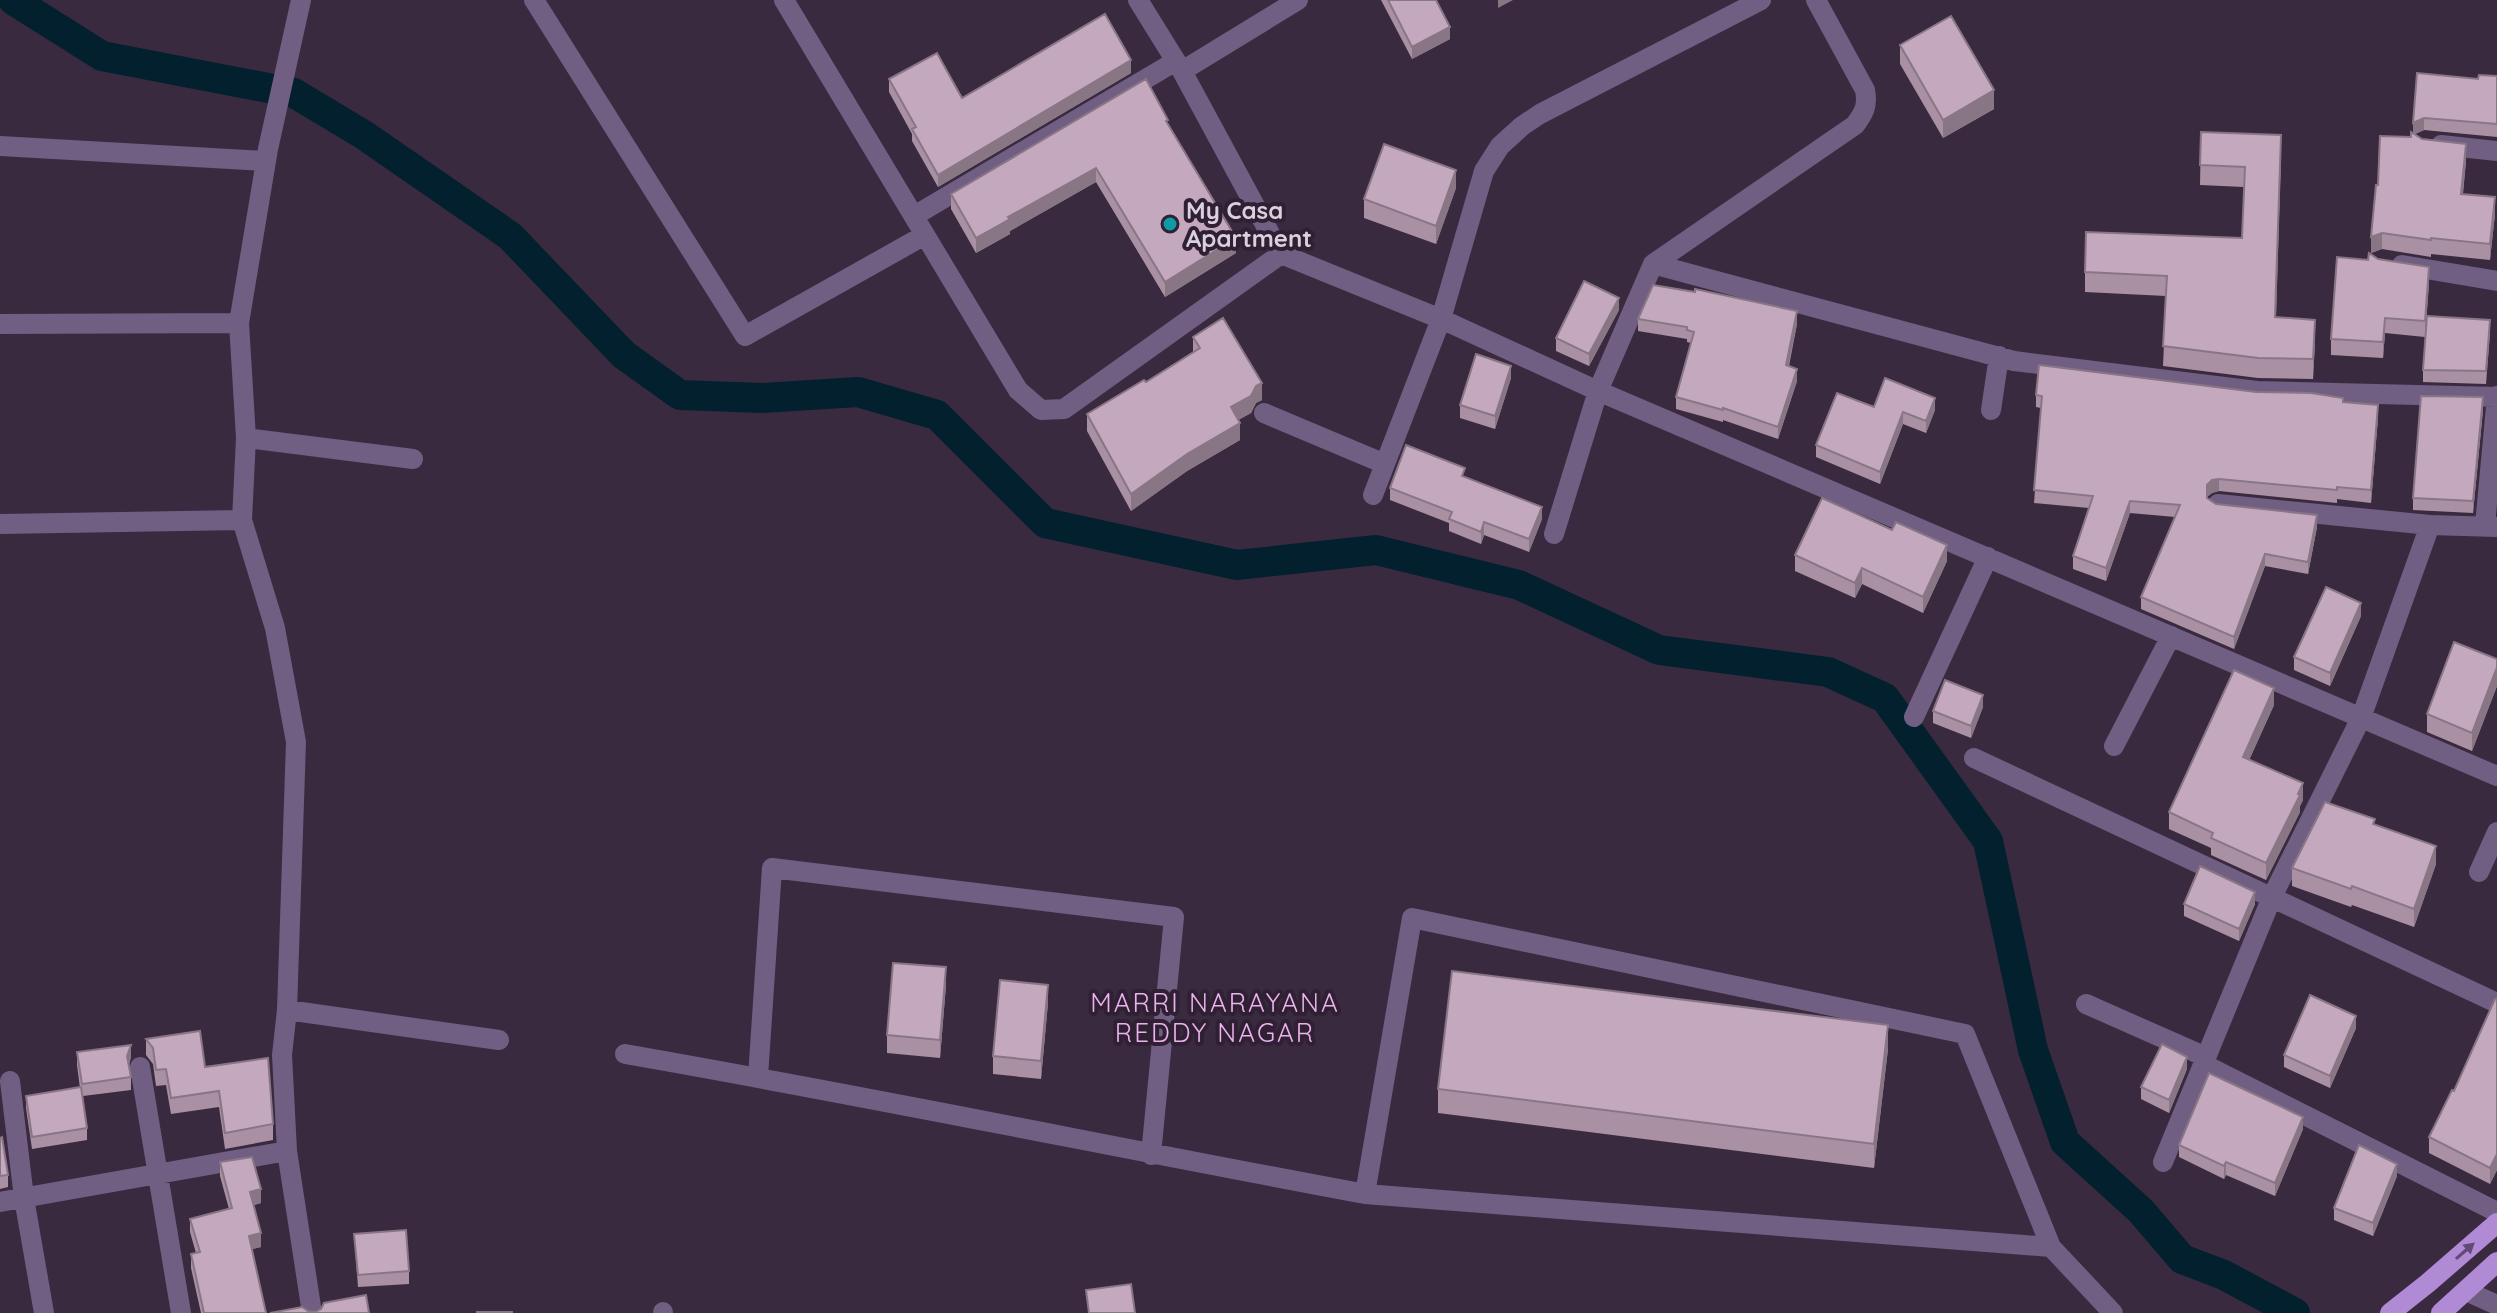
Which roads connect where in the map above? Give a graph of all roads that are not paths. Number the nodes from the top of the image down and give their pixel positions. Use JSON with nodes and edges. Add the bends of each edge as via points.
{"nodes":[{"id":1,"x":301,"y":0,"type":"edge"},
{"id":2,"x":534,"y":0,"type":"edge"},
{"id":3,"x":784,"y":0,"type":"edge"},
{"id":4,"x":1138,"y":0,"type":"edge"},
{"id":5,"x":1298,"y":0,"type":"edge"},
{"id":6,"x":1761,"y":0,"type":"edge"},
{"id":7,"x":1816,"y":0,"type":"edge"},
{"id":8,"x":1179,"y":66,"type":"junction"},
{"id":9,"x":2423,"y":143,"type":"edge"},
{"id":10,"x":0,"y":146,"type":"edge"},
{"id":11,"x":2497,"y":151,"type":"edge"},
{"id":12,"x":267,"y":155,"type":"junction"},
{"id":13,"x":914,"y":216,"type":"junction"},
{"id":14,"x":925,"y":235,"type":"junction"},
{"id":15,"x":1281,"y":254,"type":"junction"},
{"id":16,"x":2380,"y":262,"type":"edge"},
{"id":17,"x":1653,"y":264,"type":"junction"},
{"id":18,"x":2497,"y":281,"type":"edge"},
{"id":19,"x":1441,"y":319,"type":"junction"},
{"id":20,"x":239,"y":323,"type":"junction"},
{"id":21,"x":0,"y":324,"type":"edge"},
{"id":22,"x":1999,"y":356,"type":"junction"},
{"id":23,"x":1598,"y":391,"type":"junction"},
{"id":24,"x":2497,"y":397,"type":"edge"},
{"id":25,"x":1991,"y":410,"type":"dead end"},
{"id":26,"x":1264,"y":413,"type":"dead end"},
{"id":27,"x":246,"y":438,"type":"junction"},
{"id":28,"x":413,"y":459,"type":"dead end"},
{"id":29,"x":1385,"y":464,"type":"junction"},
{"id":30,"x":1373,"y":495,"type":"dead end"},
{"id":31,"x":2218,"y":504,"type":"edge"},
{"id":32,"x":242,"y":520,"type":"junction"},
{"id":33,"x":0,"y":524,"type":"edge"},
{"id":34,"x":2430,"y":525,"type":"junction"},
{"id":35,"x":2491,"y":526,"type":"edge"},
{"id":36,"x":1554,"y":534,"type":"dead end"},
{"id":37,"x":1988,"y":557,"type":"junction"},
{"id":38,"x":2171,"y":636,"type":"junction"},
{"id":39,"x":1914,"y":717,"type":"dead end"},
{"id":40,"x":2361,"y":718,"type":"junction"},
{"id":41,"x":2114,"y":746,"type":"dead end"},
{"id":42,"x":1974,"y":758,"type":"dead end"},
{"id":43,"x":2497,"y":775,"type":"edge"},
{"id":44,"x":2497,"y":832,"type":"edge"},
{"id":45,"x":2479,"y":872,"type":"dead end"},
{"id":46,"x":2272,"y":897,"type":"junction"},
{"id":47,"x":2497,"y":1003,"type":"edge"},
{"id":48,"x":2086,"y":1004,"type":"dead end"},
{"id":49,"x":287,"y":1010,"type":"junction"},
{"id":50,"x":499,"y":1040,"type":"dead end"},
{"id":51,"x":625,"y":1054,"type":"dead end"},
{"id":52,"x":2205,"y":1060,"type":"junction"},
{"id":53,"x":140,"y":1067,"type":"dead end"},
{"id":54,"x":758,"y":1077,"type":"junction"},
{"id":55,"x":10,"y":1081,"type":"dead end"},
{"id":56,"x":287,"y":1151,"type":"junction"},
{"id":57,"x":1151,"y":1155,"type":"junction"},
{"id":58,"x":2163,"y":1162,"type":"dead end"},
{"id":59,"x":158,"y":1174,"type":"junction"},
{"id":60,"x":1365,"y":1194,"type":"junction"},
{"id":61,"x":24,"y":1198,"type":"junction"},
{"id":62,"x":0,"y":1202,"type":"edge"},
{"id":63,"x":2497,"y":1212,"type":"edge"},
{"id":64,"x":2497,"y":1223,"type":"edge"},
{"id":65,"x":2051,"y":1247,"type":"junction"},
{"id":66,"x":2497,"y":1262,"type":"edge"},
{"id":67,"x":2428,"y":1283,"type":"junction"},
{"id":68,"x":2453,"y":1302,"type":"edge"},
{"id":69,"x":2497,"y":1305,"type":"edge"},
{"id":70,"x":44,"y":1313,"type":"edge"},
{"id":71,"x":181,"y":1313,"type":"edge"},
{"id":72,"x":312,"y":1313,"type":"edge"},
{"id":73,"x":2113,"y":1313,"type":"edge"},
{"id":74,"x":2390,"y":1313,"type":"edge"}],
"edges":[{"from":1,"to":12,"type":"street"},
{"from":2,"to":14,"type":"street","via":[[745,336]]},
{"from":3,"to":13,"type":"street"},
{"from":4,"to":8,"type":"street"},
{"from":5,"to":8,"type":"street"},
{"from":6,"to":19,"type":"street","via":[[1540,114],[1500,146],[1484,171]]},
{"from":7,"to":17,"type":"street","via":[[1865,90],[1865,112],[1855,125]]},
{"from":8,"to":13,"type":"street"},
{"from":8,"to":15,"type":"street"},
{"from":9,"to":11,"type":"street"},
{"from":10,"to":12,"type":"street"},
{"from":12,"to":20,"type":"street"},
{"from":13,"to":14,"type":"street"},
{"from":14,"to":15,"type":"street","via":[[1018,390],[1041,410],[1064,409]]},
{"from":15,"to":19,"type":"street"},
{"from":16,"to":18,"type":"street"},
{"from":17,"to":22,"type":"street"},
{"from":17,"to":23,"type":"street"},
{"from":19,"to":23,"type":"street"},
{"from":19,"to":29,"type":"street"},
{"from":20,"to":21,"type":"street"},
{"from":20,"to":27,"type":"street"},
{"from":22,"to":24,"type":"street","via":[[2257,391]]},
{"from":22,"to":25,"type":"street"},
{"from":23,"to":36,"type":"street"},
{"from":23,"to":37,"type":"street"},
{"from":24,"to":35,"type":"street"},
{"from":26,"to":29,"type":"street"},
{"from":27,"to":28,"type":"street"},
{"from":27,"to":32,"type":"street"},
{"from":29,"to":30,"type":"street"},
{"from":31,"to":34,"type":"street"},
{"from":32,"to":33,"type":"street"},
{"from":32,"to":49,"type":"street","via":[[275,628],[296,742]]},
{"from":34,"to":35,"type":"street"},
{"from":34,"to":40,"type":"street"},
{"from":37,"to":38,"type":"street"},
{"from":37,"to":39,"type":"street"},
{"from":38,"to":40,"type":"street"},
{"from":38,"to":41,"type":"street"},
{"from":40,"to":43,"type":"street"},
{"from":40,"to":46,"type":"street"},
{"from":42,"to":46,"type":"street"},
{"from":44,"to":45,"type":"street"},
{"from":46,"to":47,"type":"street"},
{"from":46,"to":52,"type":"street"},
{"from":48,"to":52,"type":"street"},
{"from":49,"to":50,"type":"street"},
{"from":49,"to":56,"type":"street","via":[[282,1055]]},
{"from":51,"to":54,"type":"street"},
{"from":52,"to":58,"type":"street"},
{"from":52,"to":63,"type":"street"},
{"from":53,"to":59,"type":"street"},
{"from":54,"to":57,"type":"street"},
{"from":54,"to":57,"type":"street","via":[[772,868],[1174,917]]},
{"from":55,"to":61,"type":"street"},
{"from":56,"to":59,"type":"street"},
{"from":56,"to":72,"type":"street"},
{"from":57,"to":60,"type":"street"},
{"from":59,"to":61,"type":"street"},
{"from":59,"to":71,"type":"street"},
{"from":60,"to":65,"type":"street"},
{"from":60,"to":65,"type":"street","via":[[1412,918],[1965,1034]]},
{"from":61,"to":62,"type":"street"},
{"from":61,"to":70,"type":"street"},
{"from":67,"to":64,"type":"main road","one_way":true},
{"from":65,"to":73,"type":"street"},
{"from":66,"to":68,"type":"main road"},
{"from":67,"to":68,"type":"main road"},
{"from":67,"to":74,"type":"main road"},
{"from":68,"to":69,"type":"street"}]}
